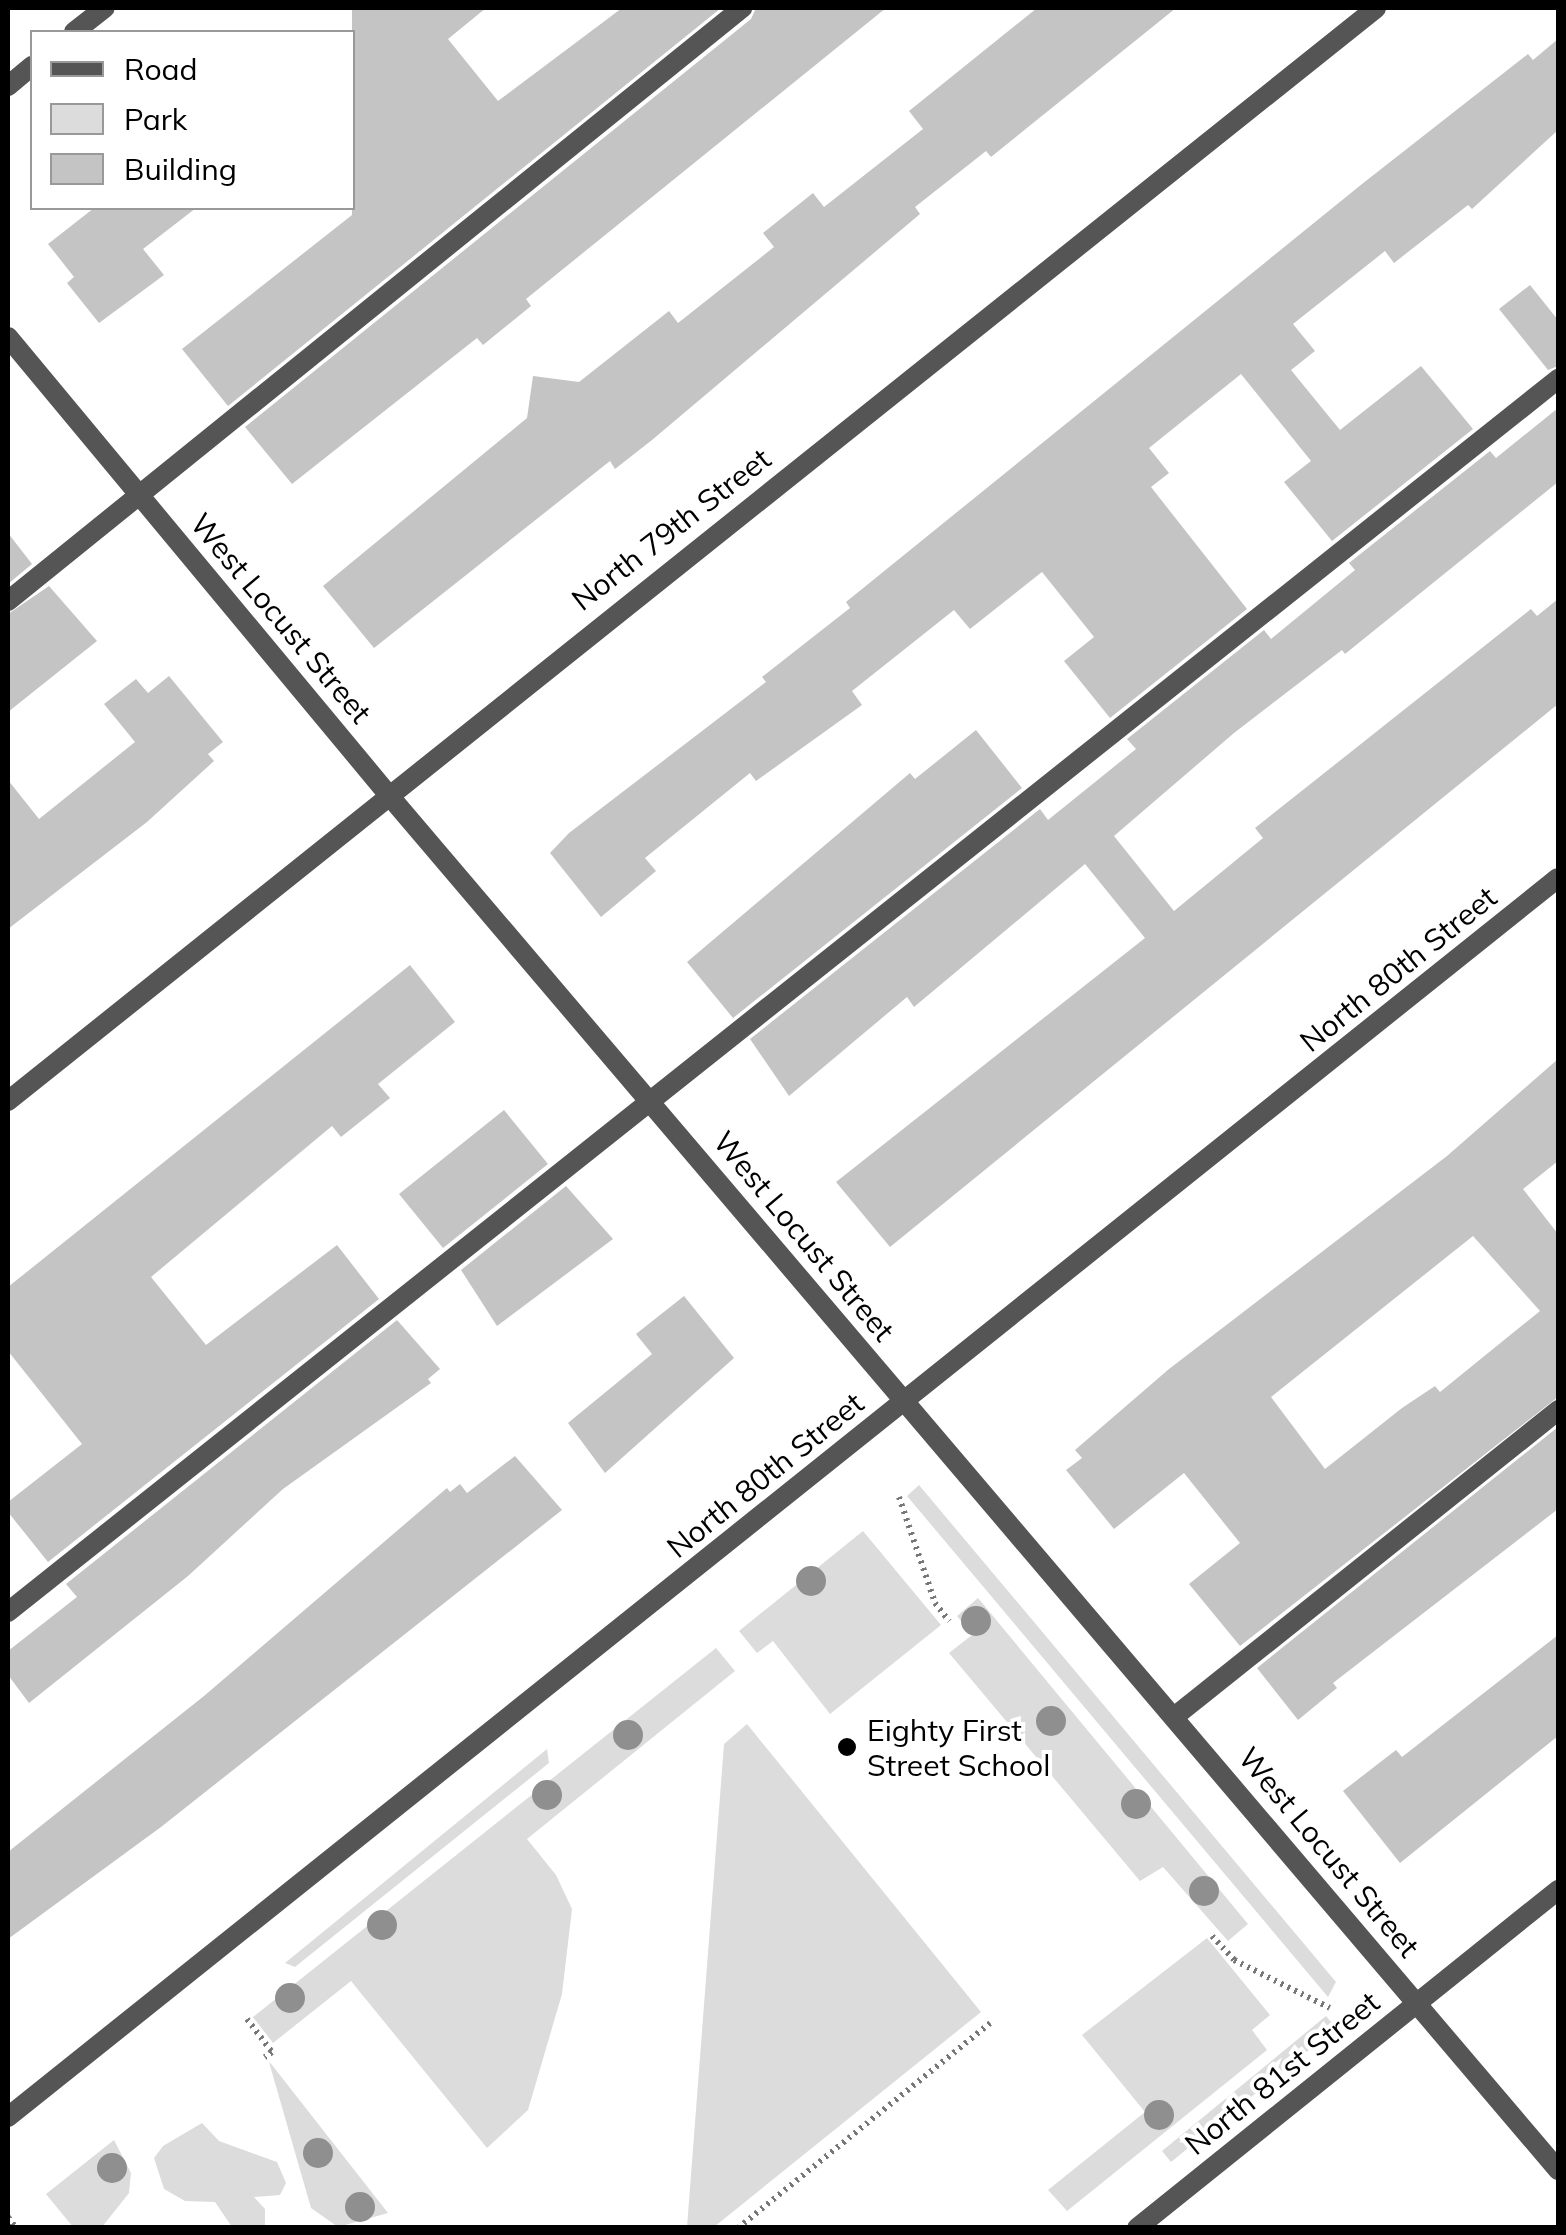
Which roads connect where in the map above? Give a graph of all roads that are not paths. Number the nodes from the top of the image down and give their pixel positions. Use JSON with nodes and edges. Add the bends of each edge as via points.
{"nodes":[{"id":1,"x":106,"y":8,"type":"edge"},
{"id":2,"x":742,"y":8,"type":"edge"},
{"id":3,"x":1376,"y":8,"type":"edge"},
{"id":4,"x":77,"y":30,"type":"edge"},
{"id":5,"x":30,"y":68,"type":"edge"},
{"id":6,"x":8,"y":86,"type":"edge"},
{"id":7,"x":8,"y":337,"type":"edge"},
{"id":8,"x":1558,"y":379,"type":"edge"},
{"id":9,"x":138,"y":494,"type":"junction"},
{"id":10,"x":8,"y":601,"type":"edge"},
{"id":11,"x":387,"y":793,"type":"junction"},
{"id":12,"x":1558,"y":878,"type":"edge"},
{"id":13,"x":8,"y":1100,"type":"edge"},
{"id":14,"x":648,"y":1100,"type":"junction"},
{"id":15,"x":906,"y":1402,"type":"junction"},
{"id":16,"x":1558,"y":1410,"type":"edge"},
{"id":17,"x":8,"y":1612,"type":"edge"},
{"id":18,"x":1174,"y":1716,"type":"junction"},
{"id":19,"x":1558,"y":1890,"type":"edge"},
{"id":20,"x":1417,"y":2002,"type":"junction"},
{"id":21,"x":8,"y":2117,"type":"edge"},
{"id":22,"x":1558,"y":2170,"type":"edge"},
{"id":23,"x":1137,"y":2228,"type":"edge"}],
"edges":[{"from":1,"to":4,"type":"street"},
{"from":2,"to":9,"type":"street"},
{"from":3,"to":11,"type":"street","name":"North 79th Street"},
{"from":5,"to":6,"type":"street"},
{"from":7,"to":9,"type":"street","name":"West Locust Street"},
{"from":8,"to":14,"type":"street"},
{"from":9,"to":10,"type":"street"},
{"from":9,"to":11,"type":"street","name":"West Locust Street"},
{"from":11,"to":13,"type":"street","name":"North 79th Street"},
{"from":11,"to":14,"type":"street","name":"West Locust Street"},
{"from":12,"to":15,"type":"street","name":"North 80th Street"},
{"from":14,"to":15,"type":"street","name":"West Locust Street"},
{"from":14,"to":17,"type":"street"},
{"from":15,"to":18,"type":"street","name":"West Locust Street"},
{"from":15,"to":21,"type":"street","name":"North 80th Street"},
{"from":16,"to":18,"type":"street"},
{"from":18,"to":20,"type":"street","name":"West Locust Street"},
{"from":19,"to":20,"type":"street","name":"North 81st Street"},
{"from":20,"to":22,"type":"street","name":"West Locust Street"},
{"from":20,"to":23,"type":"street","name":"North 81st Street"}]}
